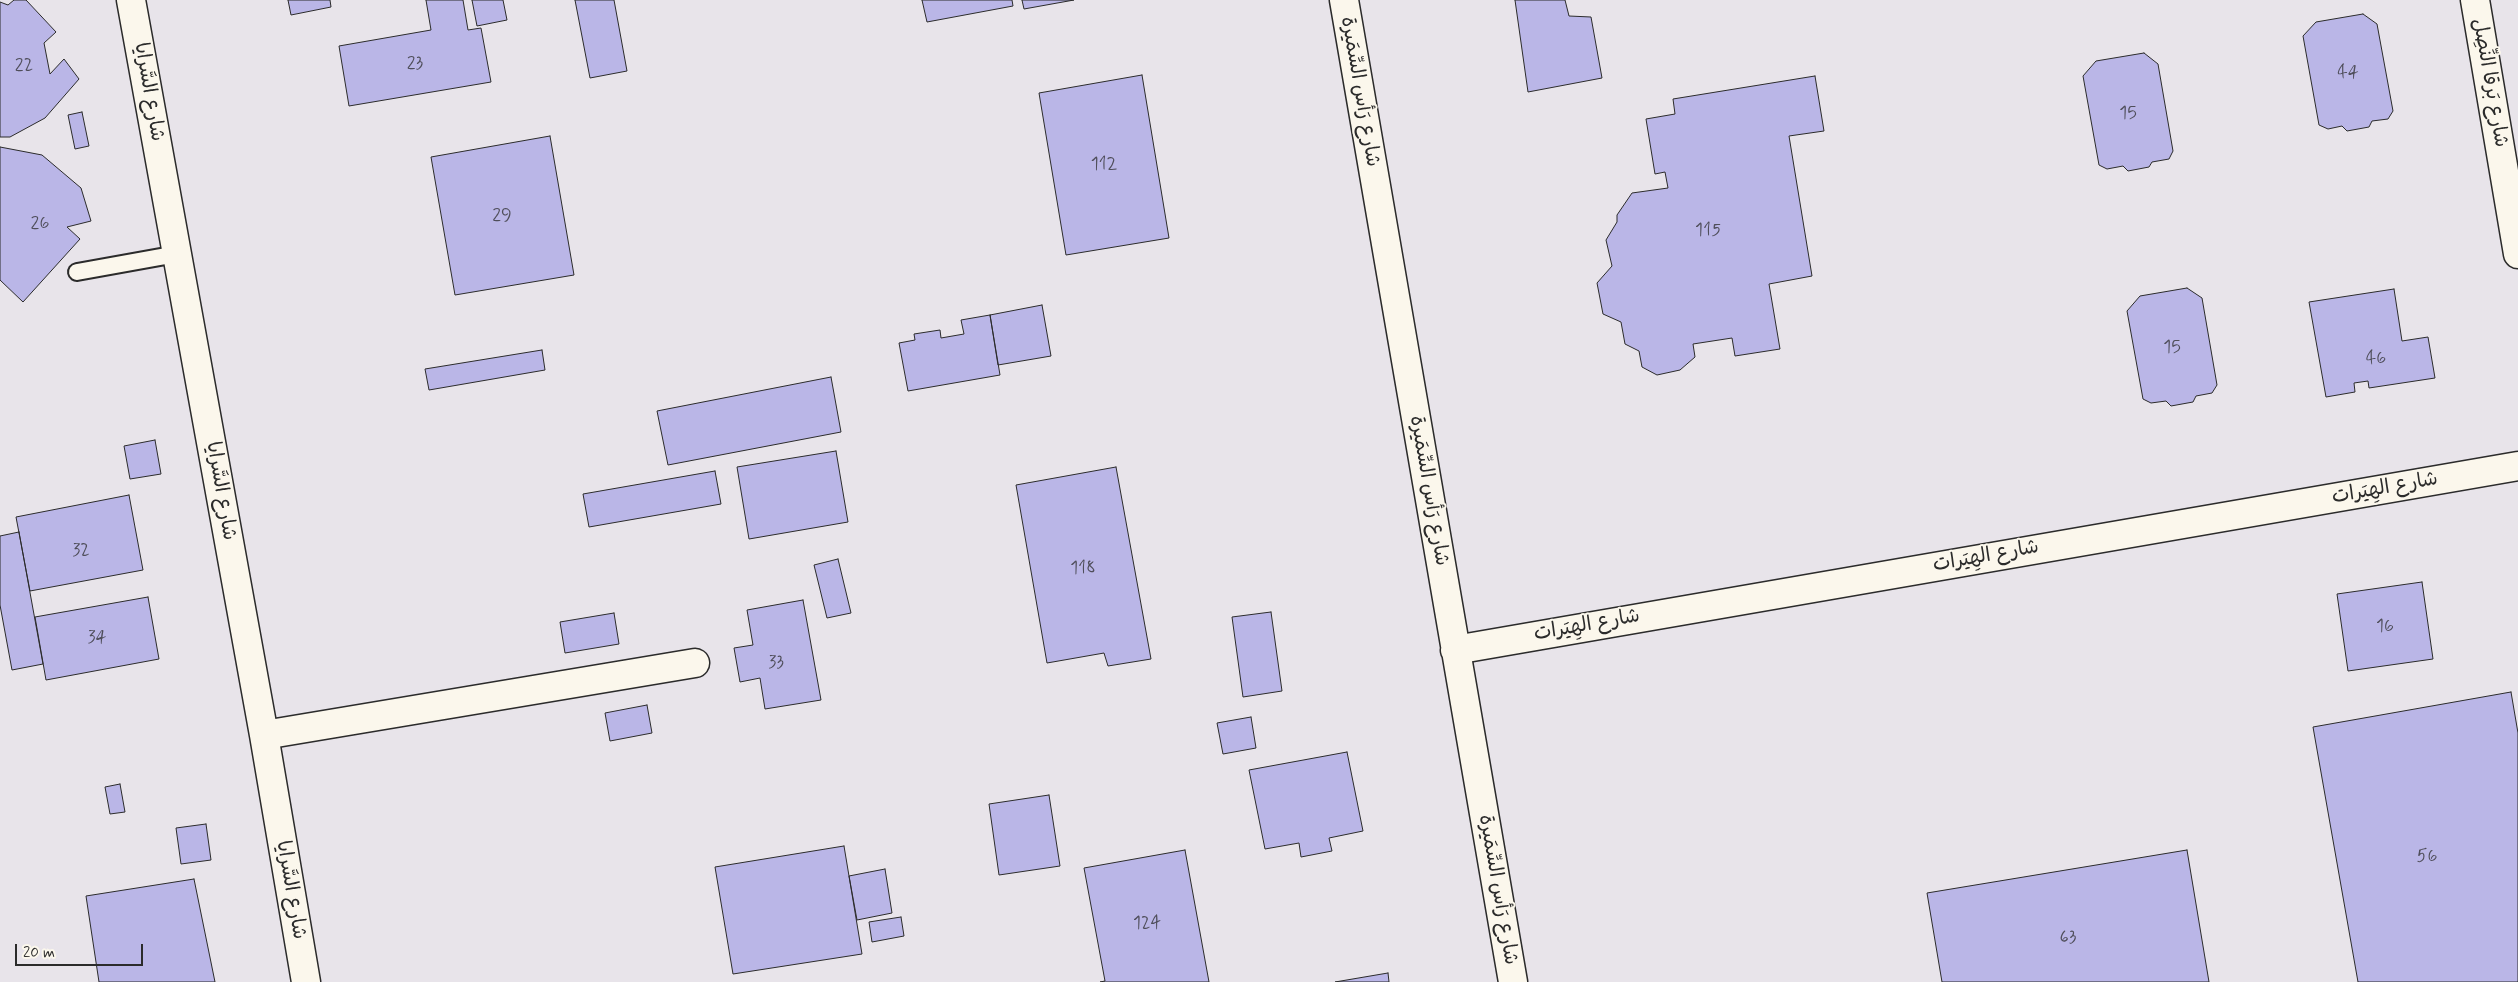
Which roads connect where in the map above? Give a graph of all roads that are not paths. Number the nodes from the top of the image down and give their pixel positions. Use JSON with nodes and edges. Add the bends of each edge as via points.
{"nodes":[{"id":1,"x":131,"y":0,"type":"edge"},
{"id":2,"x":1344,"y":0,"type":"edge"},
{"id":3,"x":2475,"y":0,"type":"edge"},
{"id":4,"x":177,"y":254,"type":"junction"},
{"id":5,"x":2518,"y":254,"type":"edge"},
{"id":6,"x":77,"y":272,"type":"dead end"},
{"id":7,"x":2518,"y":466,"type":"edge"},
{"id":8,"x":1455,"y":650,"type":"junction"},
{"id":9,"x":695,"y":663,"type":"dead end"},
{"id":10,"x":264,"y":735,"type":"junction"},
{"id":11,"x":306,"y":982,"type":"edge"},
{"id":12,"x":1513,"y":982,"type":"edge"}],
"edges":[{"from":1,"to":4,"type":"street","name":"شارع السَّرايا"},
{"from":2,"to":8,"type":"street","name":"شارع رَأس السِّمَيرة"},
{"from":3,"to":5,"type":"street","name":"شارع بَرقا النِّصِل"},
{"from":4,"to":6,"type":"lane"},
{"from":4,"to":10,"type":"street","name":"شارع السَّرايا"},
{"from":7,"to":8,"type":"street","name":"شارع الهِيَرات"},
{"from":8,"to":12,"type":"street","name":"شارع رَأس السِّمَيرة"},
{"from":9,"to":10,"type":"street"},
{"from":10,"to":11,"type":"street","name":"شارع السَّرايا"}]}
